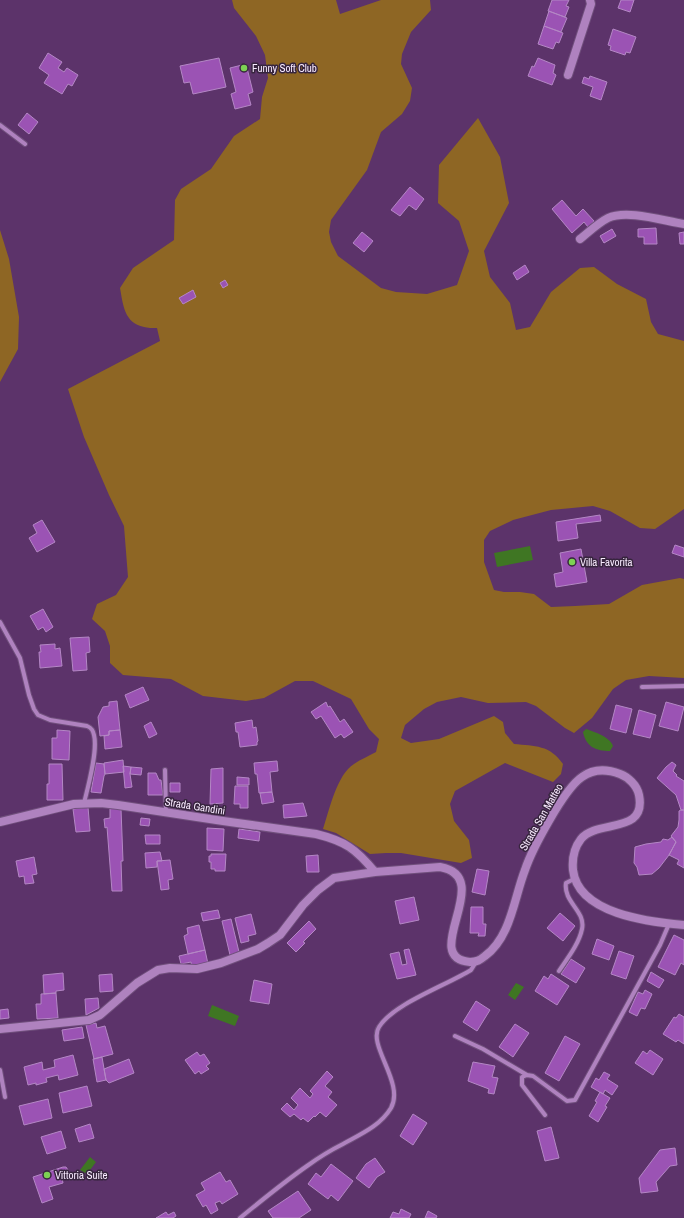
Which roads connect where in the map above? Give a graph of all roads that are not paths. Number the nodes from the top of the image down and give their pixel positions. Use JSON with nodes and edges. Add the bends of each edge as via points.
{"nodes":[{"id":1,"x":590,"y":0,"type":"edge"},
{"id":2,"x":568,"y":75,"type":"dead end"},
{"id":3,"x":0,"y":125,"type":"edge"},
{"id":4,"x":25,"y":144,"type":"dead end"},
{"id":5,"x":684,"y":224,"type":"edge"},
{"id":6,"x":580,"y":239,"type":"dead end"},
{"id":7,"x":0,"y":622,"type":"edge"},
{"id":8,"x":684,"y":686,"type":"edge"},
{"id":9,"x":642,"y":687,"type":"dead end"},
{"id":10,"x":165,"y":770,"type":"dead end"},
{"id":11,"x":84,"y":803,"type":"junction"},
{"id":12,"x":166,"y":812,"type":"junction"},
{"id":13,"x":0,"y":822,"type":"edge"},
{"id":14,"x":376,"y":872,"type":"junction"},
{"id":15,"x":574,"y":879,"type":"junction"},
{"id":16,"x":669,"y":924,"type":"junction"},
{"id":17,"x":684,"y":925,"type":"edge"},
{"id":18,"x":476,"y":962,"type":"junction"},
{"id":19,"x":559,"y":971,"type":"dead end"},
{"id":20,"x":0,"y":1029,"type":"edge"},
{"id":21,"x":455,"y":1036,"type":"dead end"},
{"id":22,"x":0,"y":1070,"type":"edge"},
{"id":23,"x":527,"y":1075,"type":"junction"},
{"id":24,"x":5,"y":1097,"type":"dead end"},
{"id":25,"x":545,"y":1115,"type":"dead end"},
{"id":26,"x":240,"y":1218,"type":"edge"}],
"edges":[{"from":1,"to":2,"type":"street","via":[[591,4]]},
{"from":3,"to":4,"type":"lane"},
{"from":5,"to":6,"type":"street","via":[[635,215],[620,215],[607,219]]},
{"from":7,"to":11,"type":"lane","via":[[20,658],[34,709],[38,715],[50,720],[87,726],[93,731],[94,756]]},
{"from":8,"to":9,"type":"lane"},
{"from":10,"to":12,"type":"lane"},
{"from":11,"to":12,"type":"street","name":"Strada Gandini"},
{"from":11,"to":13,"type":"street","name":"Strada Gandini"},
{"from":12,"to":14,"type":"street","name":"Strada Gandini","via":[[331,837],[356,850]]},
{"from":14,"to":18,"type":"street","via":[[440,867],[454,872],[462,885],[462,892],[451,948],[455,956],[461,960]]},
{"from":14,"to":20,"type":"street","via":[[334,878],[303,905],[280,935],[258,950],[197,969],[158,970],[137,983],[100,1015],[89,1020]]},
{"from":15,"to":16,"type":"street","via":[[587,896],[604,907],[637,919]]},
{"from":15,"to":18,"type":"street","name":"Strada San Matteo","via":[[573,853],[585,834],[627,822],[639,810],[638,790],[624,776],[607,770],[597,770],[581,777],[573,785],[536,844],[501,938],[491,951]]},
{"from":15,"to":19,"type":"lane","via":[[566,883],[565,889],[579,913],[582,929]]},
{"from":16,"to":17,"type":"street"},
{"from":16,"to":23,"type":"lane","via":[[575,1100],[567,1101],[533,1076]]},
{"from":18,"to":26,"type":"lane","via":[[471,970],[394,1012],[378,1029],[378,1045],[390,1074],[394,1099],[383,1119],[308,1165]]},
{"from":21,"to":23,"type":"lane"},
{"from":22,"to":24,"type":"lane"},
{"from":23,"to":25,"type":"lane","via":[[522,1077],[522,1085]]}]}
